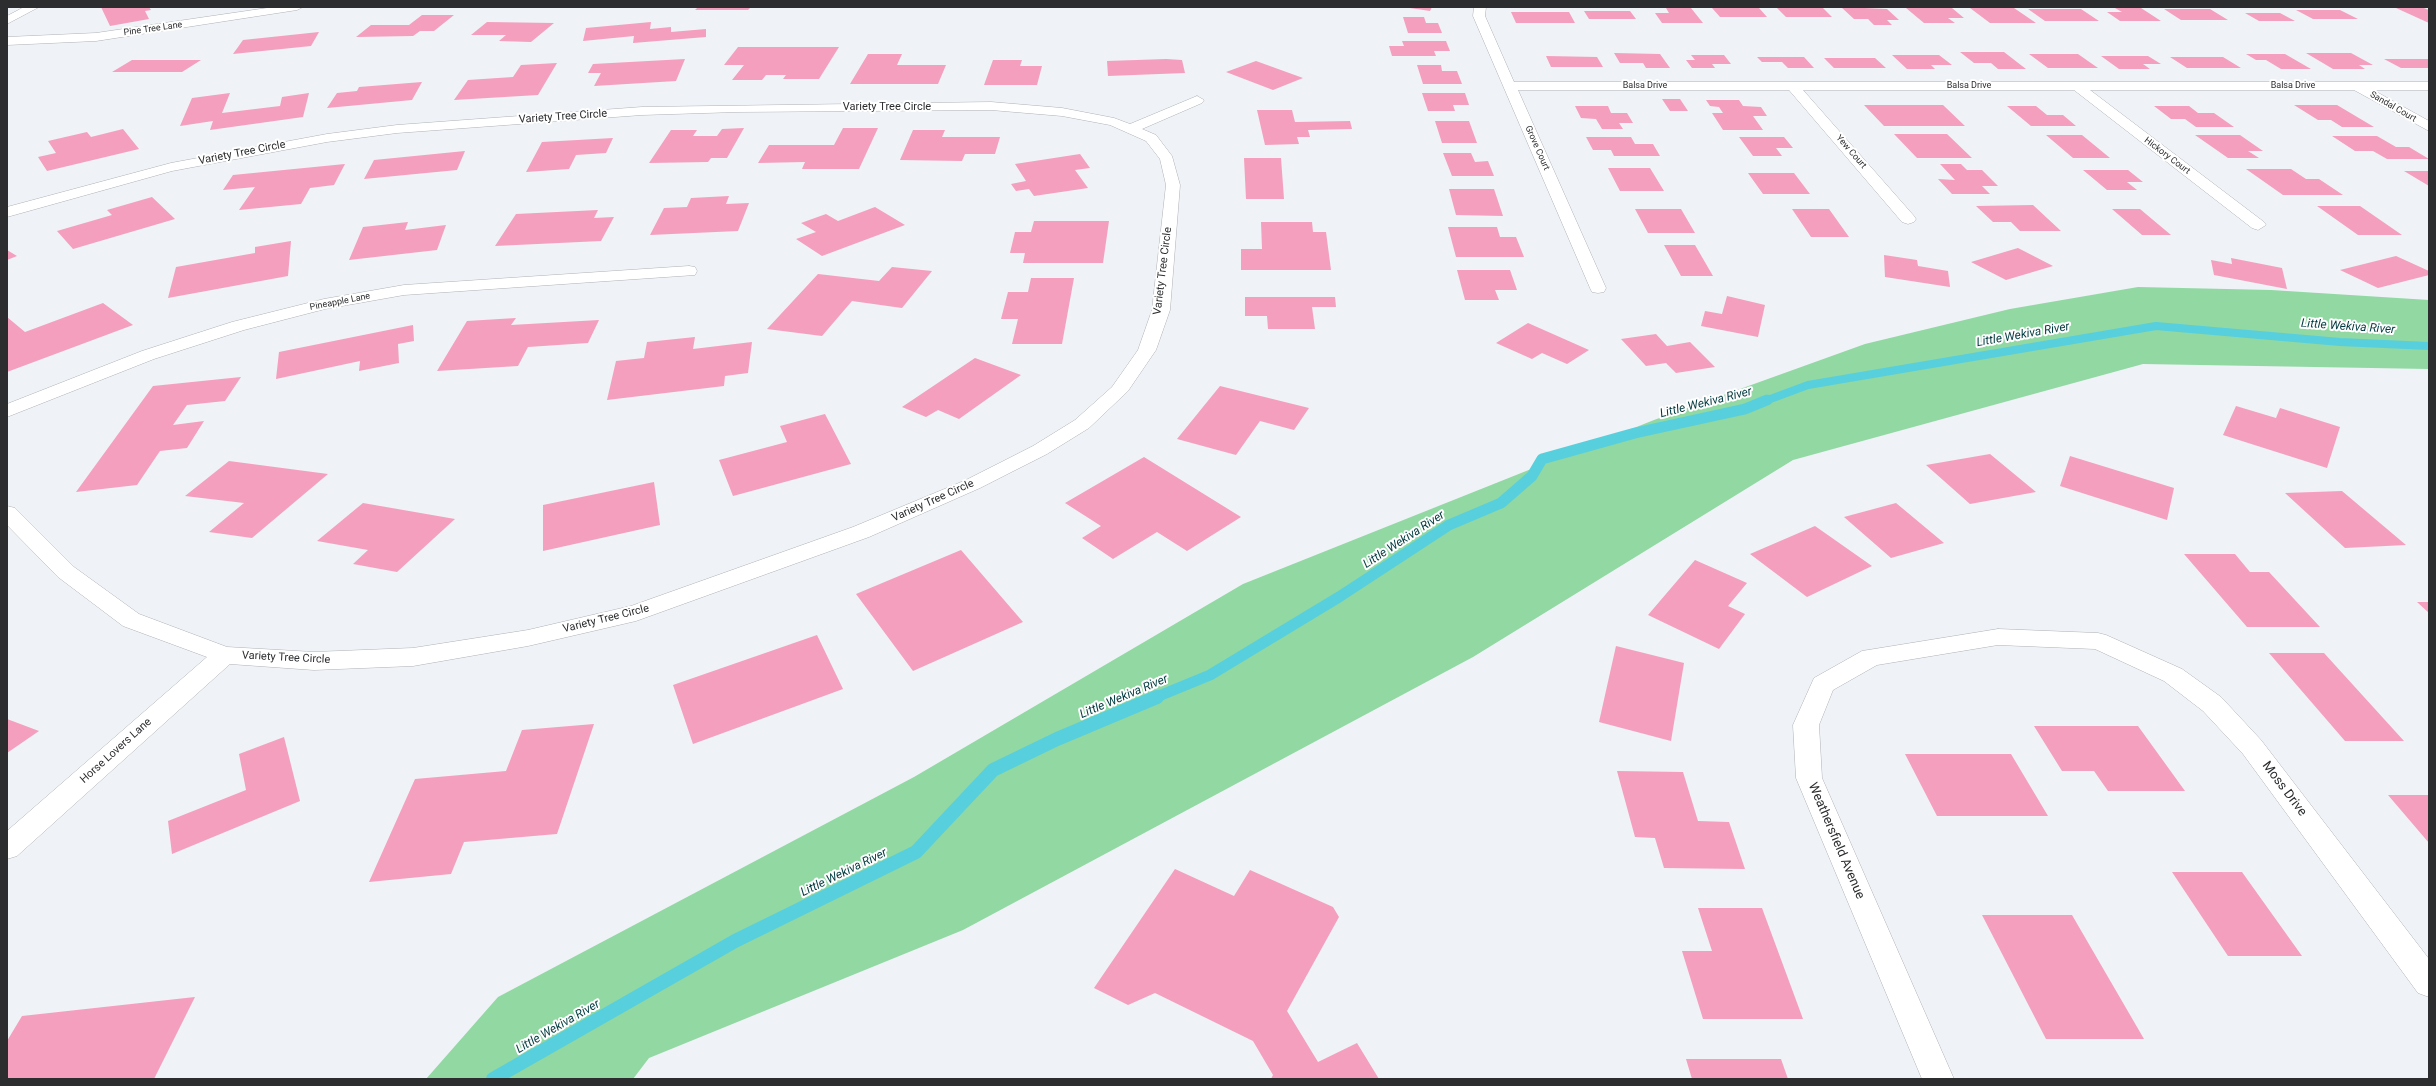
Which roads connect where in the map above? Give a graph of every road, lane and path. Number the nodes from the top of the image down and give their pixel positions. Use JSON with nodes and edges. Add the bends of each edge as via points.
{"nodes":[{"id":1,"x":33,"y":7,"type":"edge"},
{"id":2,"x":297,"y":7,"type":"edge"},
{"id":3,"x":1480,"y":7,"type":"edge"},
{"id":4,"x":7,"y":21,"type":"edge"},
{"id":5,"x":7,"y":41,"type":"edge"},
{"id":6,"x":1510,"y":86,"type":"junction"},
{"id":7,"x":1793,"y":86,"type":"junction"},
{"id":8,"x":2077,"y":86,"type":"junction"},
{"id":9,"x":2357,"y":86,"type":"junction"},
{"id":10,"x":2429,"y":86,"type":"edge"},
{"id":11,"x":1197,"y":100,"type":"dead end"},
{"id":12,"x":2429,"y":127,"type":"edge"},
{"id":13,"x":1130,"y":129,"type":"junction"},
{"id":14,"x":7,"y":212,"type":"edge"},
{"id":15,"x":1908,"y":219,"type":"dead end"},
{"id":16,"x":2258,"y":225,"type":"dead end"},
{"id":17,"x":689,"y":271,"type":"dead end"},
{"id":18,"x":1598,"y":288,"type":"dead end"},
{"id":19,"x":7,"y":411,"type":"edge"},
{"id":20,"x":7,"y":512,"type":"edge"},
{"id":21,"x":2098,"y":641,"type":"joint"},
{"id":22,"x":225,"y":655,"type":"junction"},
{"id":23,"x":7,"y":848,"type":"edge"},
{"id":24,"x":2429,"y":982,"type":"edge"},
{"id":25,"x":1938,"y":1079,"type":"edge"}],
"edges":[{"from":1,"to":4,"type":"street"},
{"from":2,"to":5,"type":"street","name":"Pine Tree Lane","via":[[96,37]]},
{"from":3,"to":6,"type":"street","name":"Grove Court","via":[[1479,16]]},
{"from":6,"to":7,"type":"street","name":"Balsa Drive"},
{"from":6,"to":18,"type":"street","name":"Grove Court"},
{"from":7,"to":8,"type":"street","name":"Balsa Drive"},
{"from":7,"to":15,"type":"street","name":"Yew Court"},
{"from":8,"to":9,"type":"street","name":"Balsa Drive"},
{"from":8,"to":16,"type":"street","name":"Hickory Court"},
{"from":9,"to":10,"type":"street","name":"Balsa Drive"},
{"from":9,"to":12,"type":"street","name":"Sandal Court"},
{"from":11,"to":13,"type":"street"},
{"from":13,"to":14,"type":"street","name":"Variety Tree Circle","via":[[1114,122],[1062,112],[991,106],[642,111],[421,127],[327,138],[248,151],[105,184]]},
{"from":13,"to":22,"type":"street","name":"Variety Tree Circle","via":[[1151,138],[1166,159],[1173,185],[1161,310],[1147,350],[1119,391],[1082,424],[1040,450],[973,484],[861,532],[636,613],[528,638],[413,656],[314,661]]},
{"from":17,"to":19,"type":"street","name":"Pineapple Lane","via":[[404,290],[324,304],[238,326],[148,355]]},
{"from":20,"to":22,"type":"street","name":"Variety Tree Circle","via":[[66,572],[131,620]]},
{"from":21,"to":24,"type":"street","name":"Moss Drive","via":[[2173,675],[2212,704],[2252,748]]},
{"from":21,"to":25,"type":"street","name":"Weathersfield Avenue","via":[[1998,637],[1871,656],[1822,684],[1806,724],[1809,778]]},
{"from":22,"to":23,"type":"street","name":"Horse Lovers Lane"}]}
